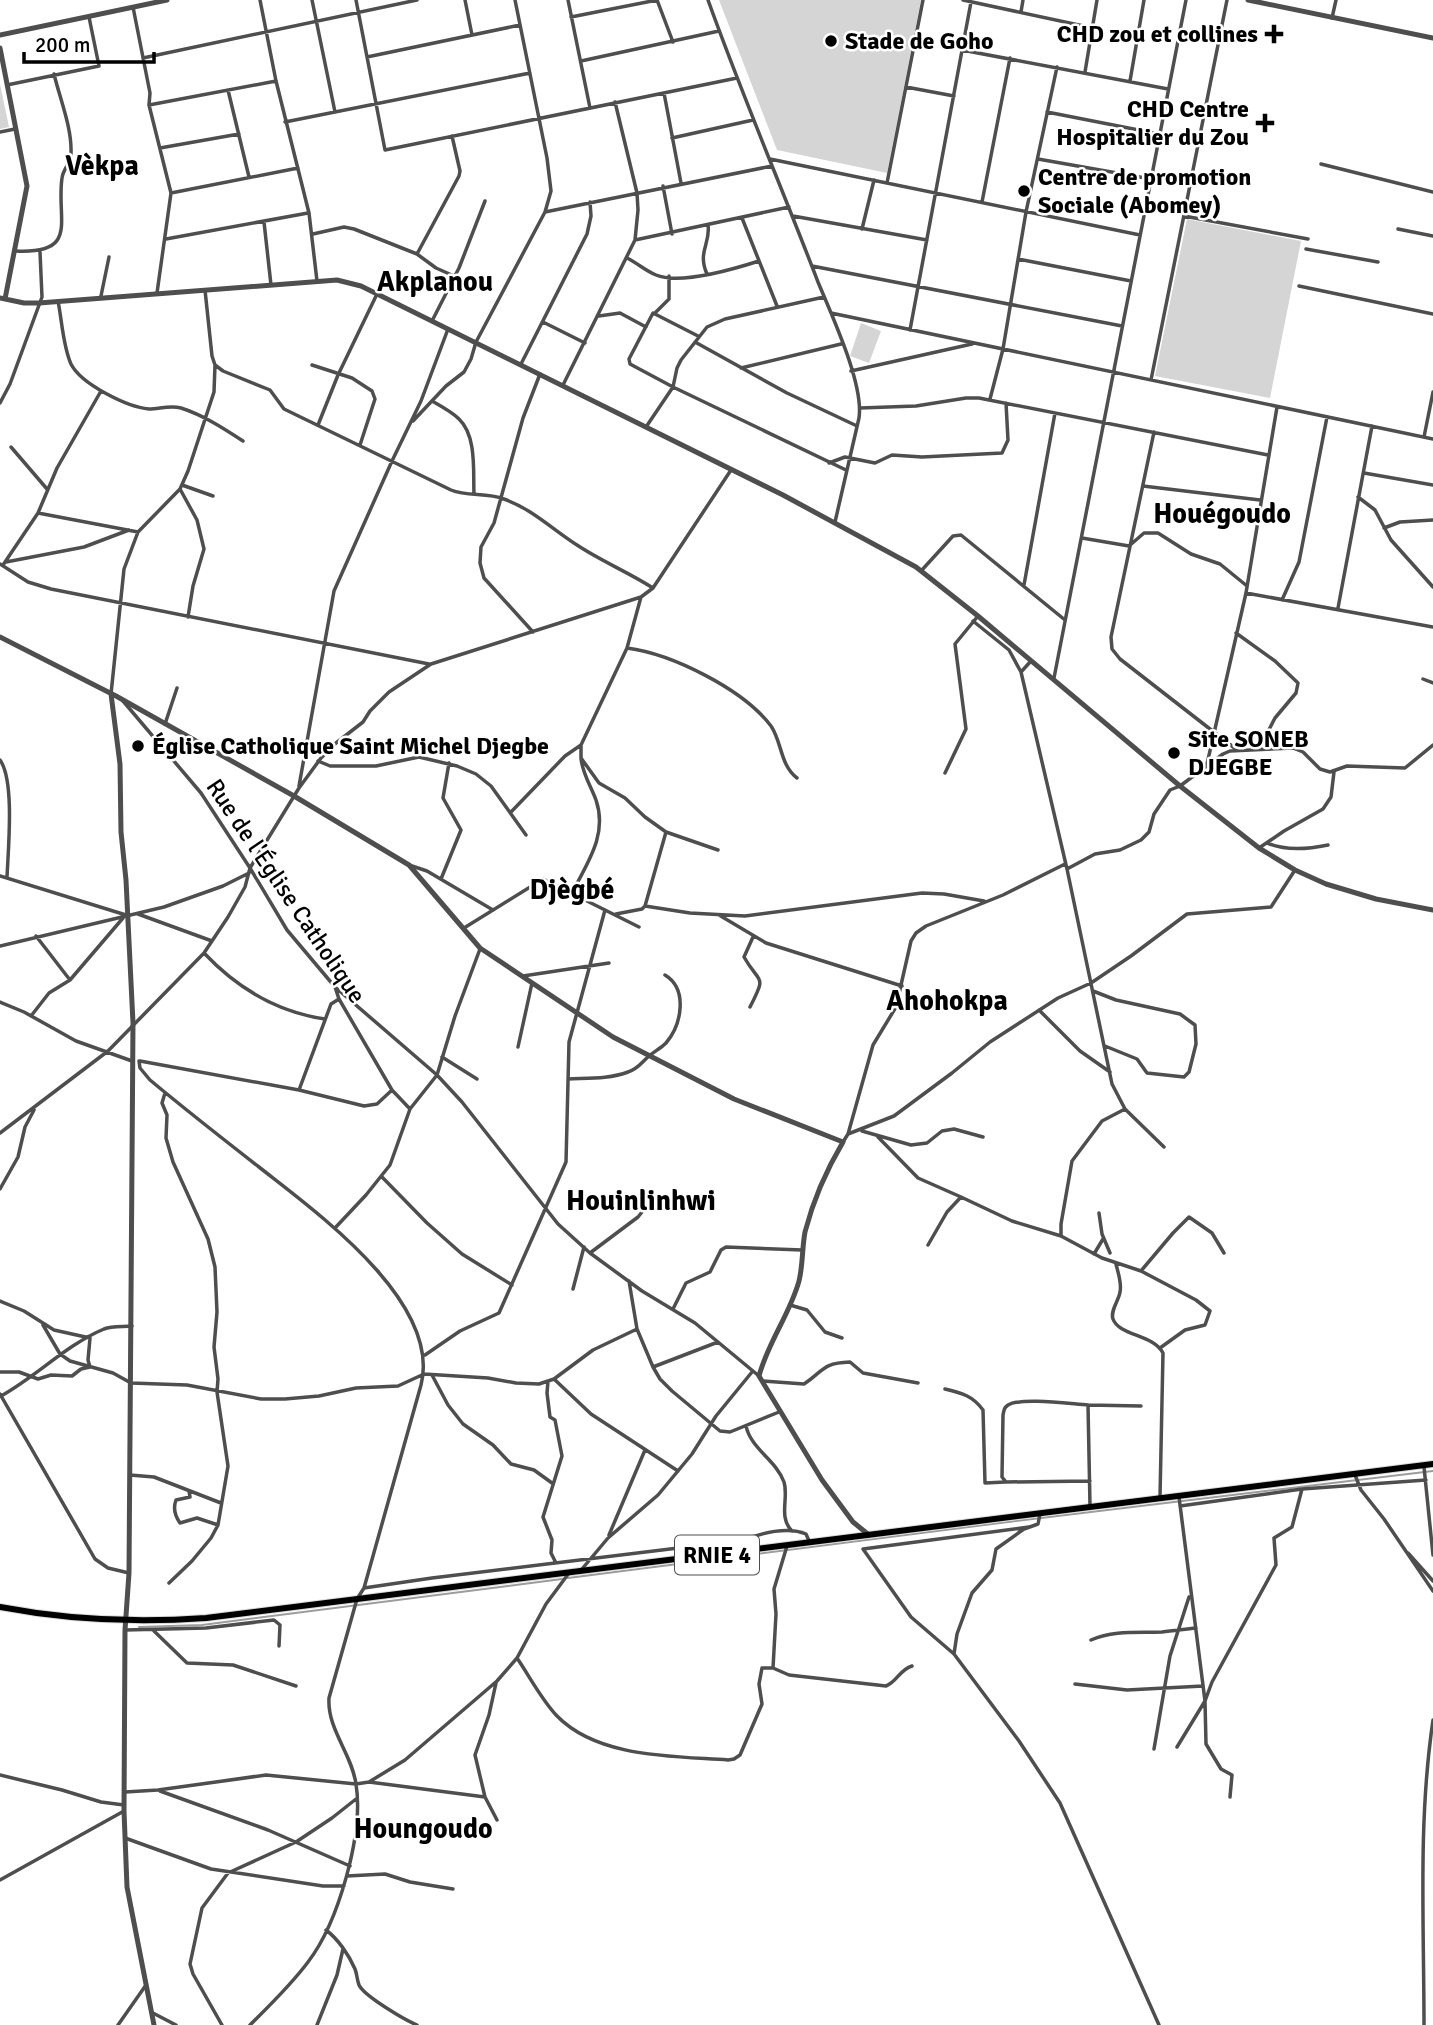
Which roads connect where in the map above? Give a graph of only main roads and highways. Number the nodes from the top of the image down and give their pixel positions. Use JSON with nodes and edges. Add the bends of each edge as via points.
{"nodes":[{"id":1,"x":1433,"y":1464,"type":"edge"},
{"id":2,"x":0,"y":1607,"type":"edge"}],
"edges":[{"from":1,"to":2,"type":"main road","number":"RNIE 4","via":[[786,1549],[357,1599],[206,1624],[126,1621]]}]}
